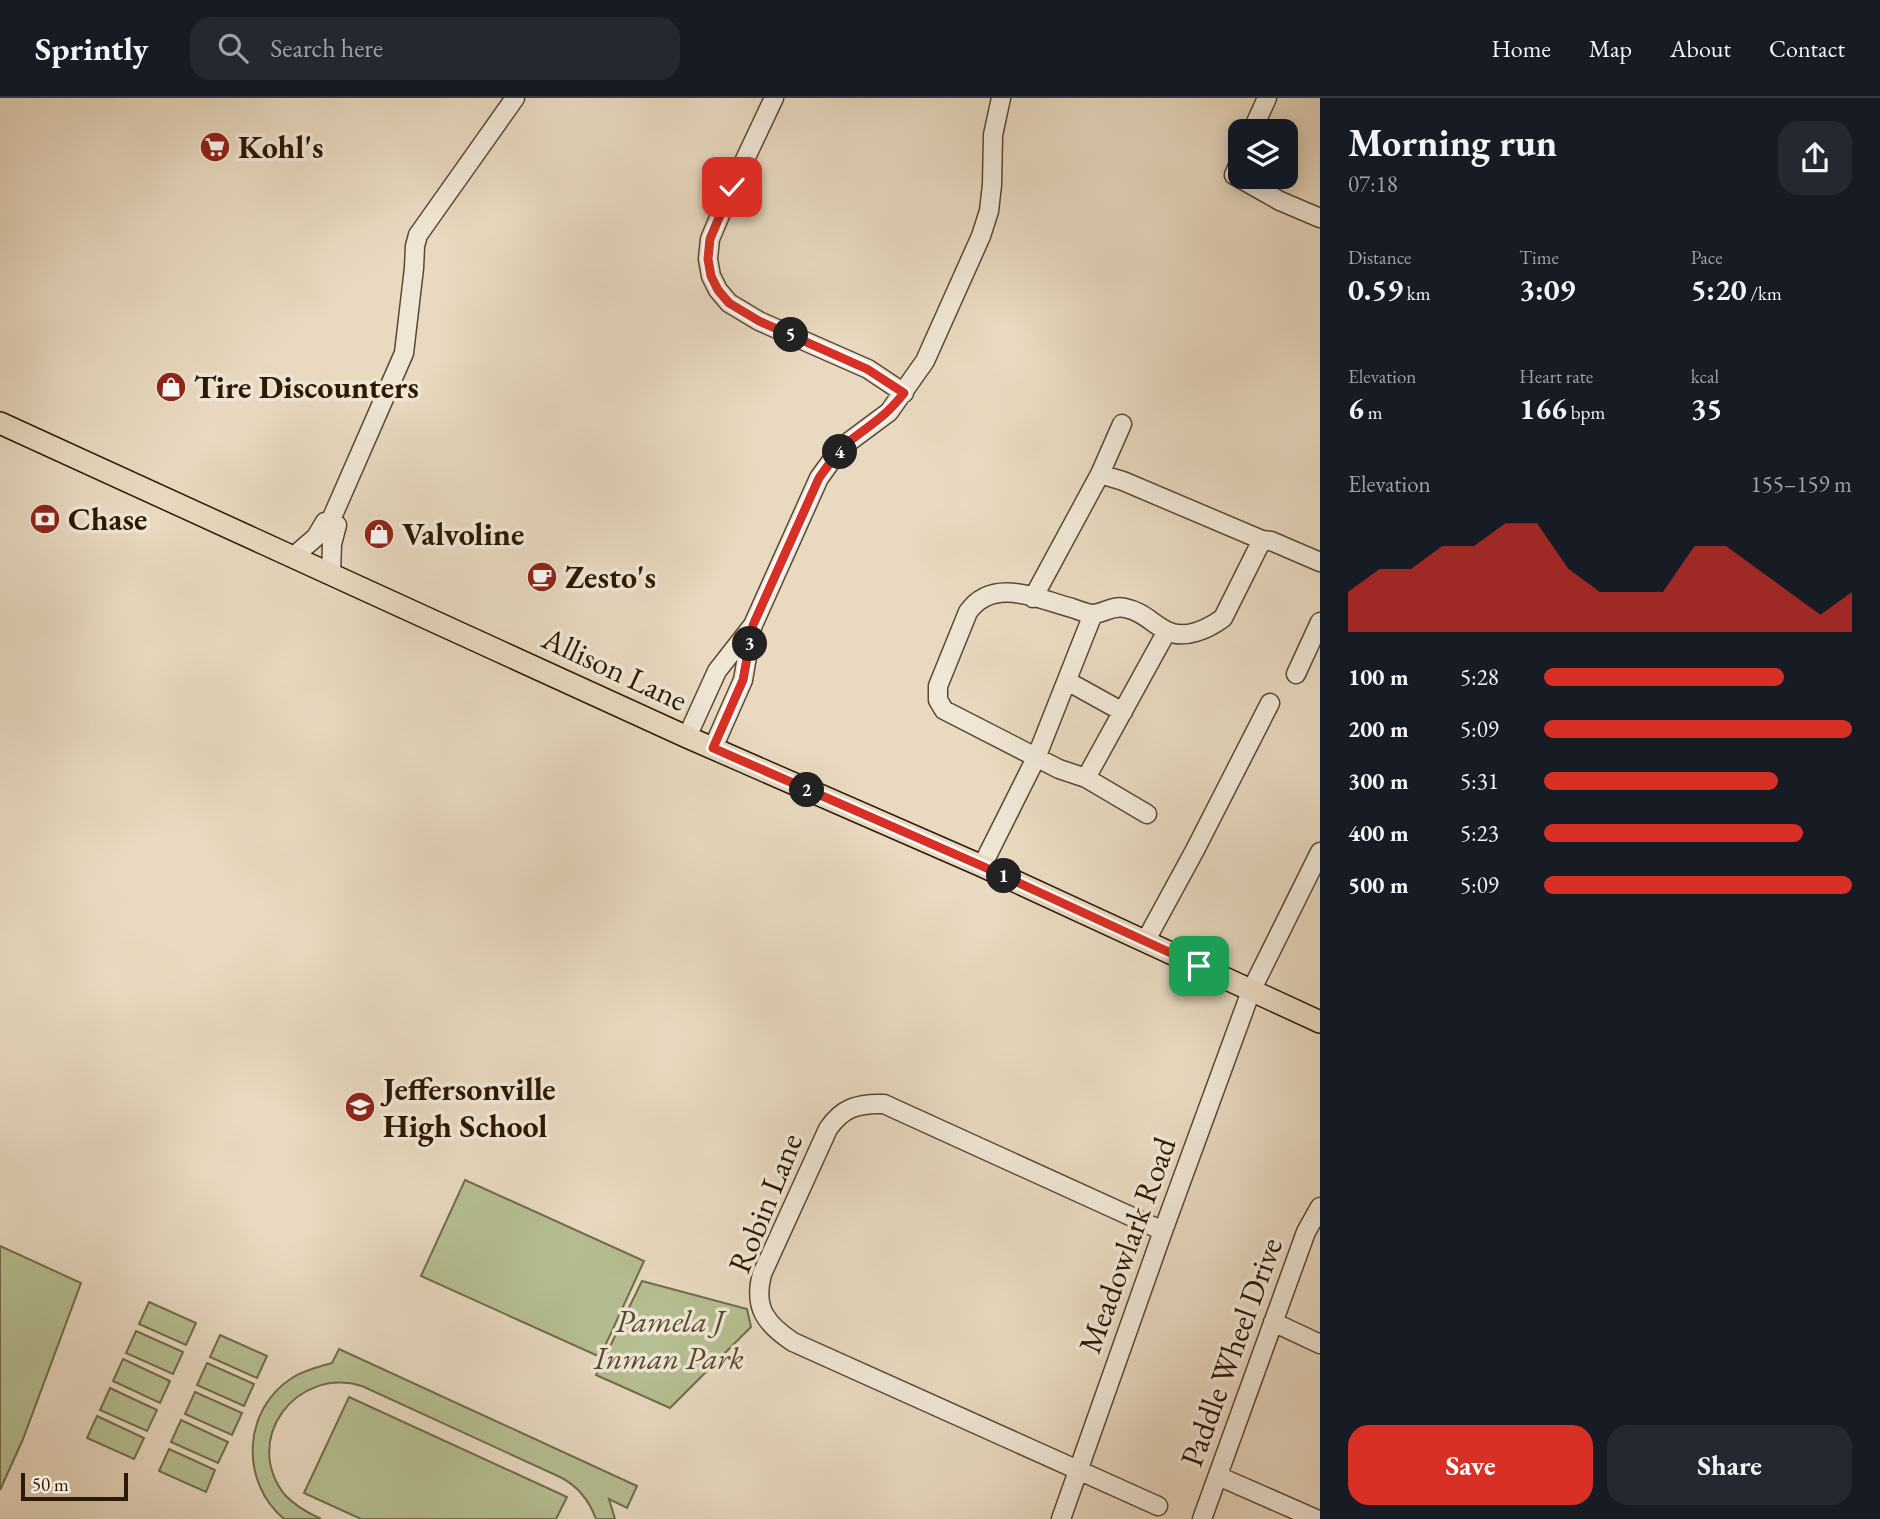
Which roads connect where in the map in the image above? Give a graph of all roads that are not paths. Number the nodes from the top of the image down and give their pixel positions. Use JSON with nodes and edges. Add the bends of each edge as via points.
{"nodes":[{"id":1,"x":515,"y":98,"type":"edge"},
{"id":2,"x":774,"y":98,"type":"edge"},
{"id":3,"x":1002,"y":98,"type":"edge"},
{"id":4,"x":1266,"y":98,"type":"edge"},
{"id":5,"x":1257,"y":119,"type":"edge"},
{"id":6,"x":1259,"y":189,"type":"edge"},
{"id":7,"x":1320,"y":218,"type":"edge"},
{"id":8,"x":904,"y":393,"type":"junction"},
{"id":9,"x":0,"y":423,"type":"edge"},
{"id":10,"x":1122,"y":424,"type":"dead end"},
{"id":11,"x":1100,"y":474,"type":"junction"},
{"id":12,"x":330,"y":522,"type":"junction"},
{"id":13,"x":1262,"y":540,"type":"junction"},
{"id":14,"x":293,"y":557,"type":"junction"},
{"id":15,"x":1320,"y":562,"type":"edge"},
{"id":16,"x":331,"y":574,"type":"junction"},
{"id":17,"x":1033,"y":598,"type":"junction"},
{"id":18,"x":1093,"y":614,"type":"junction"},
{"id":19,"x":1320,"y":622,"type":"edge"},
{"id":20,"x":753,"y":625,"type":"junction"},
{"id":21,"x":1167,"y":631,"type":"junction"},
{"id":22,"x":1296,"y":674,"type":"dead end"},
{"id":23,"x":1066,"y":681,"type":"junction"},
{"id":24,"x":1270,"y":703,"type":"dead end"},
{"id":25,"x":1122,"y":712,"type":"junction"},
{"id":26,"x":687,"y":737,"type":"junction"},
{"id":27,"x":713,"y":748,"type":"junction"},
{"id":28,"x":1036,"y":758,"type":"junction"},
{"id":29,"x":1086,"y":778,"type":"junction"},
{"id":30,"x":1147,"y":814,"type":"dead end"},
{"id":31,"x":1320,"y":852,"type":"edge"},
{"id":32,"x":982,"y":866,"type":"junction"},
{"id":33,"x":1146,"y":940,"type":"junction"},
{"id":34,"x":1251,"y":992,"type":"junction"},
{"id":35,"x":1320,"y":1022,"type":"edge"},
{"id":36,"x":1320,"y":1207,"type":"edge"},
{"id":37,"x":1163,"y":1231,"type":"junction"},
{"id":38,"x":1273,"y":1322,"type":"junction"},
{"id":39,"x":1320,"y":1344,"type":"edge"},
{"id":40,"x":1078,"y":1471,"type":"junction"},
{"id":41,"x":1218,"y":1476,"type":"junction"},
{"id":42,"x":1158,"y":1506,"type":"dead end"},
{"id":43,"x":1061,"y":1519,"type":"edge"},
{"id":44,"x":1202,"y":1519,"type":"edge"},
{"id":45,"x":1316,"y":1519,"type":"edge"}],
"edges":[{"from":1,"to":12,"type":"street","via":[[418,235],[404,353]]},
{"from":2,"to":8,"type":"street","via":[[710,239],[711,276],[729,303],[867,369]]},
{"from":3,"to":8,"type":"street","via":[[993,135],[989,211],[981,236],[925,361]]},
{"from":4,"to":5,"type":"street"},
{"from":6,"to":7,"type":"street"},
{"from":8,"to":20,"type":"street","via":[[889,412],[841,450],[819,478]]},
{"from":9,"to":14,"type":"main road","name":"Allison Lane"},
{"from":10,"to":11,"type":"street"},
{"from":11,"to":13,"type":"street"},
{"from":11,"to":17,"type":"street"},
{"from":12,"to":14,"type":"street","via":[[324,522],[316,537]]},
{"from":12,"to":16,"type":"street","via":[[337,525]]},
{"from":13,"to":15,"type":"street"},
{"from":13,"to":21,"type":"street","via":[[1223,618],[1203,630]]},
{"from":14,"to":16,"type":"main road","name":"Allison Lane"},
{"from":16,"to":26,"type":"main road","name":"Allison Lane"},
{"from":17,"to":18,"type":"street"},
{"from":17,"to":28,"type":"street","via":[[1007,591],[990,593],[975,602],[938,686],[938,700],[944,710]]},
{"from":18,"to":21,"type":"street","via":[[1124,607],[1144,614]]},
{"from":18,"to":23,"type":"street"},
{"from":19,"to":22,"type":"street"},
{"from":20,"to":26,"type":"street","via":[[717,671]]},
{"from":20,"to":27,"type":"street","via":[[743,680]]},
{"from":21,"to":25,"type":"street"},
{"from":23,"to":25,"type":"street"},
{"from":23,"to":28,"type":"street"},
{"from":24,"to":33,"type":"street"},
{"from":25,"to":29,"type":"street"},
{"from":26,"to":27,"type":"main road","name":"Allison Lane"},
{"from":27,"to":32,"type":"main road","name":"Allison Lane"},
{"from":28,"to":29,"type":"street"},
{"from":28,"to":32,"type":"street"},
{"from":29,"to":30,"type":"street"},
{"from":31,"to":34,"type":"street","name":"Meadowlark Road"},
{"from":32,"to":33,"type":"main road","name":"Allison Lane"},
{"from":33,"to":34,"type":"main road","name":"Allison Lane"},
{"from":34,"to":35,"type":"main road","name":"Allison Lane"},
{"from":34,"to":37,"type":"street","name":"Meadowlark Road"},
{"from":36,"to":38,"type":"street","name":"Paddle Wheel Drive"},
{"from":37,"to":40,"type":"street","name":"Meadowlark Road"},
{"from":37,"to":40,"type":"street","name":"Robin Lane","via":[[884,1104],[867,1103],[844,1111],[828,1129],[762,1274],[758,1296],[767,1321],[793,1342]]},
{"from":38,"to":39,"type":"street"},
{"from":38,"to":41,"type":"street","name":"Paddle Wheel Drive"},
{"from":40,"to":42,"type":"street","name":"Robin Lane"},
{"from":40,"to":43,"type":"street","name":"Meadowlark Road"},
{"from":41,"to":44,"type":"street","name":"Paddle Wheel Drive"},
{"from":41,"to":45,"type":"street"}]}
